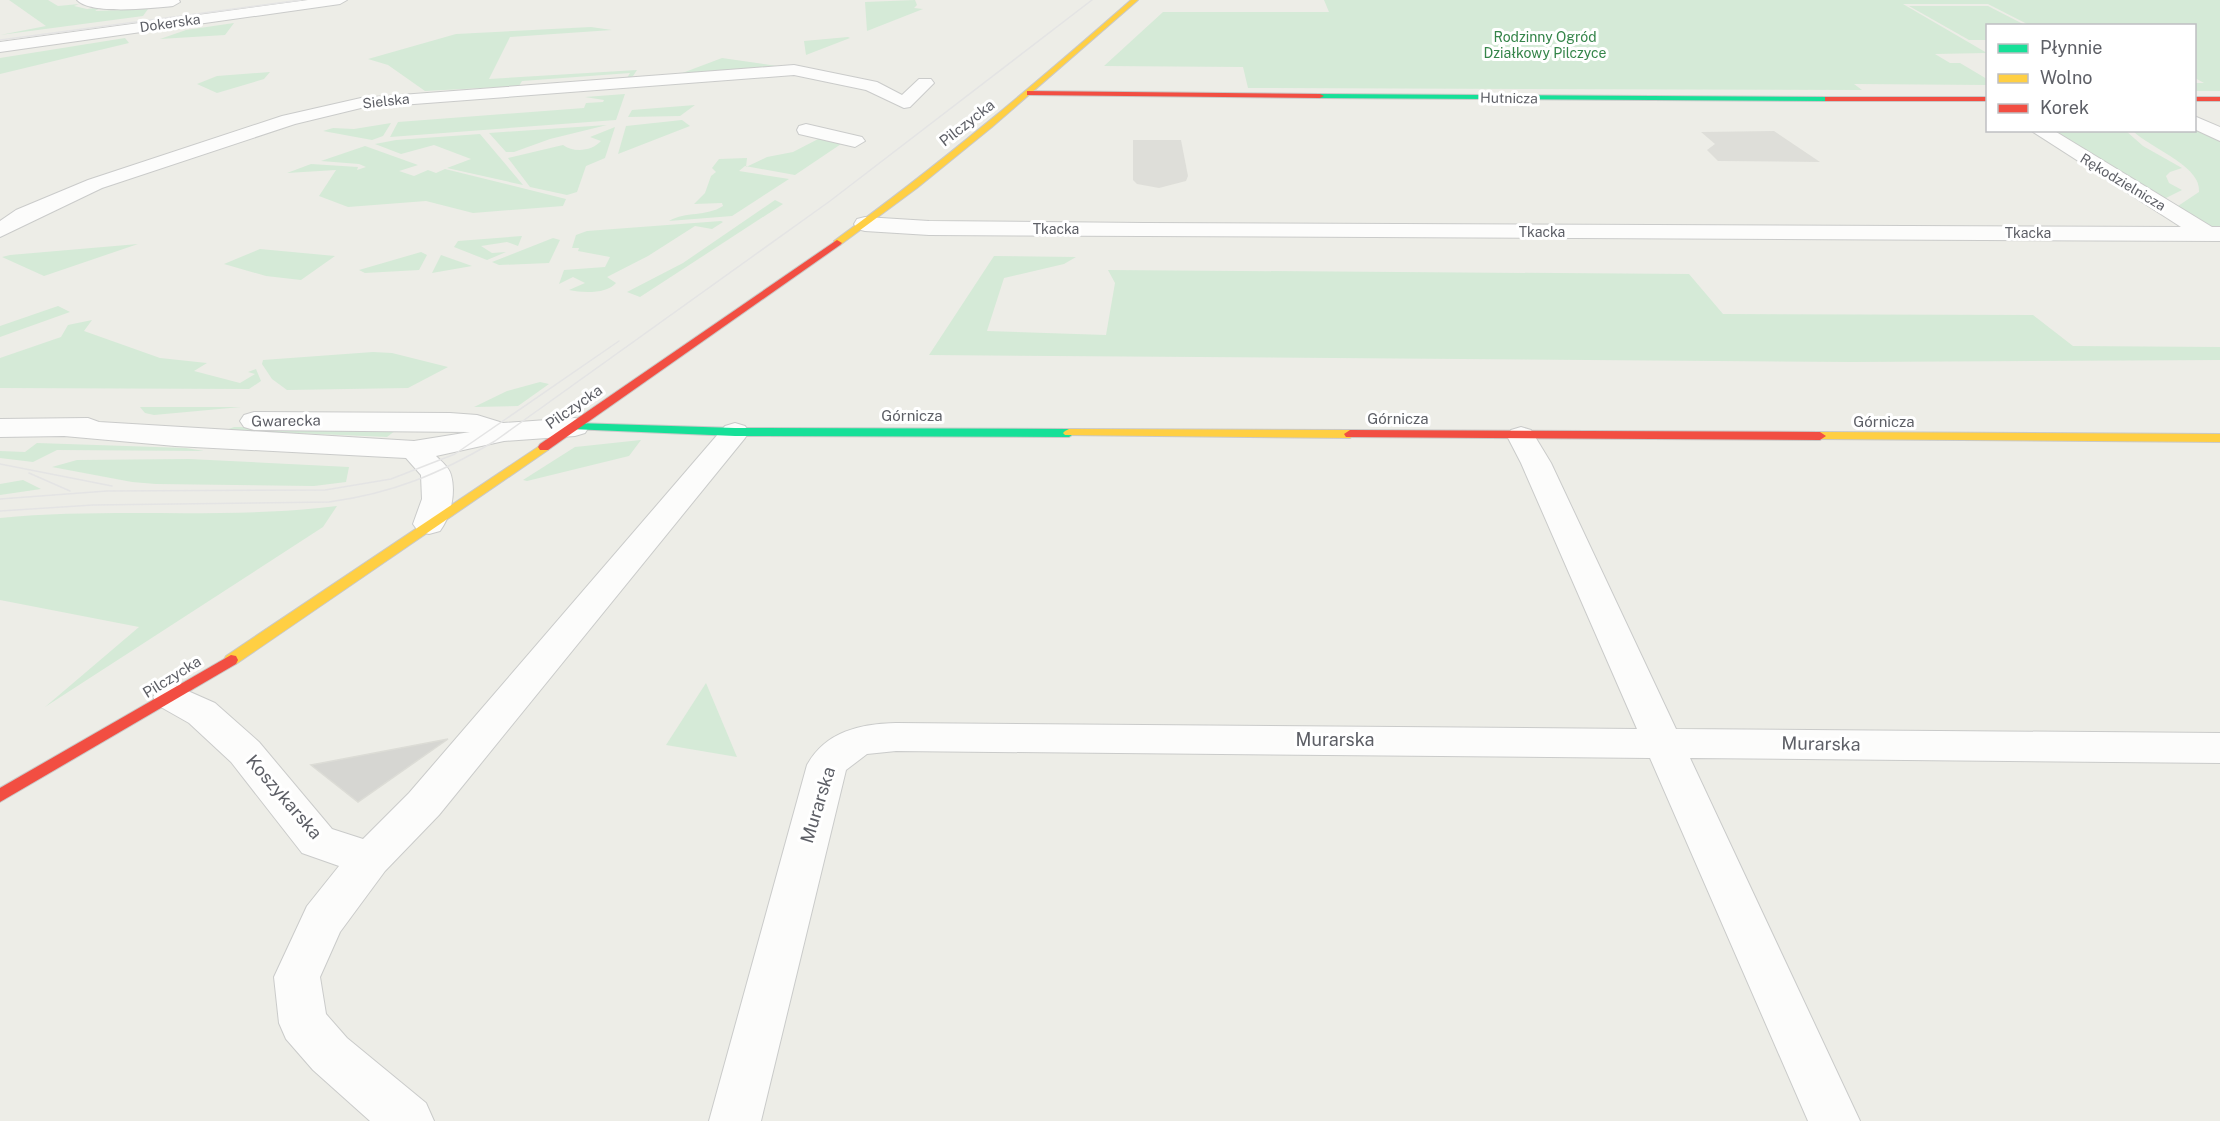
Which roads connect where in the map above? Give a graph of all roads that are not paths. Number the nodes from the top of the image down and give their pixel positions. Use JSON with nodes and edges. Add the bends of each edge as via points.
{"nodes":[{"id":1,"x":84,"y":0,"type":"edge"},
{"id":2,"x":340,"y":0,"type":"edge"},
{"id":3,"x":1135,"y":0,"type":"edge"},
{"id":4,"x":189,"y":1,"type":"edge"},
{"id":5,"x":0,"y":47,"type":"edge"},
{"id":6,"x":871,"y":86,"type":"dead end"},
{"id":7,"x":1030,"y":93,"type":"junction"},
{"id":8,"x":1986,"y":99,"type":"edge"},
{"id":9,"x":2196,"y":99,"type":"edge"},
{"id":10,"x":2220,"y":99,"type":"edge"},
{"id":11,"x":2196,"y":122,"type":"edge"},
{"id":12,"x":806,"y":130,"type":"dead end"},
{"id":13,"x":2042,"y":132,"type":"edge"},
{"id":14,"x":2220,"y":135,"type":"edge"},
{"id":15,"x":855,"y":141,"type":"dead end"},
{"id":16,"x":865,"y":224,"type":"junction"},
{"id":17,"x":0,"y":230,"type":"edge"},
{"id":18,"x":2213,"y":234,"type":"edge"},
{"id":19,"x":576,"y":427,"type":"junction"},
{"id":20,"x":0,"y":428,"type":"edge"},
{"id":21,"x":67,"y":428,"type":"junction"},
{"id":22,"x":503,"y":432,"type":"junction"},
{"id":23,"x":735,"y":432,"type":"junction"},
{"id":24,"x":1521,"y":436,"type":"junction"},
{"id":25,"x":2220,"y":438,"type":"edge"},
{"id":26,"x":414,"y":450,"type":"junction"},
{"id":27,"x":429,"y":524,"type":"junction"},
{"id":28,"x":172,"y":697,"type":"junction"},
{"id":29,"x":1663,"y":743,"type":"junction"},
{"id":30,"x":2220,"y":748,"type":"edge"},
{"id":31,"x":0,"y":796,"type":"edge"},
{"id":32,"x":370,"y":859,"type":"junction"},
{"id":33,"x":408,"y":1121,"type":"edge"},
{"id":34,"x":735,"y":1121,"type":"edge"},
{"id":35,"x":1834,"y":1121,"type":"edge"}],
"edges":[{"from":1,"to":4,"type":"street","name":"Dokerska","via":[[119,5]]},
{"from":2,"to":5,"type":"street","name":"Dokerska"},
{"from":3,"to":7,"type":"street","name":"Pilczycka"},
{"from":6,"to":17,"type":"street","name":"Sielska","via":[[794,70],[407,98],[342,107],[281,122],[95,184]]},
{"from":7,"to":8,"type":"street","name":"Hutnicza"},
{"from":7,"to":16,"type":"street","name":"Pilczycka"},
{"from":9,"to":10,"type":"street"},
{"from":11,"to":14,"type":"street"},
{"from":12,"to":15,"type":"street"},
{"from":13,"to":18,"type":"street","name":"Rękodzielnicza"},
{"from":16,"to":18,"type":"street","name":"Tkacka","via":[[1155,230]]},
{"from":16,"to":19,"type":"street","name":"Pilczycka"},
{"from":19,"to":22,"type":"street","name":"Gwarecka"},
{"from":19,"to":23,"type":"street","name":"Górnicza"},
{"from":19,"to":27,"type":"street","name":"Pilczycka"},
{"from":20,"to":21,"type":"street","name":"Gwarecka"},
{"from":21,"to":22,"type":"street","name":"Gwarecka","via":[[296,420],[456,422]]},
{"from":21,"to":26,"type":"street","name":"Gwarecka"},
{"from":22,"to":26,"type":"street","name":"Gwarecka"},
{"from":23,"to":24,"type":"street","name":"Górnicza"},
{"from":23,"to":32,"type":"street","via":[[424,804]]},
{"from":24,"to":25,"type":"street","name":"Górnicza"},
{"from":24,"to":29,"type":"street"},
{"from":26,"to":27,"type":"street","via":[[436,473],[438,499]]},
{"from":27,"to":28,"type":"street","name":"Pilczycka"},
{"from":28,"to":31,"type":"street","name":"Pilczycka"},
{"from":28,"to":32,"type":"street","name":"Koszykarska","via":[[202,713],[245,752],[317,841]]},
{"from":29,"to":30,"type":"street","name":"Murarska"},
{"from":29,"to":34,"type":"street","name":"Murarska","via":[[896,737],[845,745],[827,765]]},
{"from":29,"to":35,"type":"street"},
{"from":32,"to":33,"type":"street","via":[[323,920],[297,977],[298,999],[303,1023],[330,1054]]}]}
